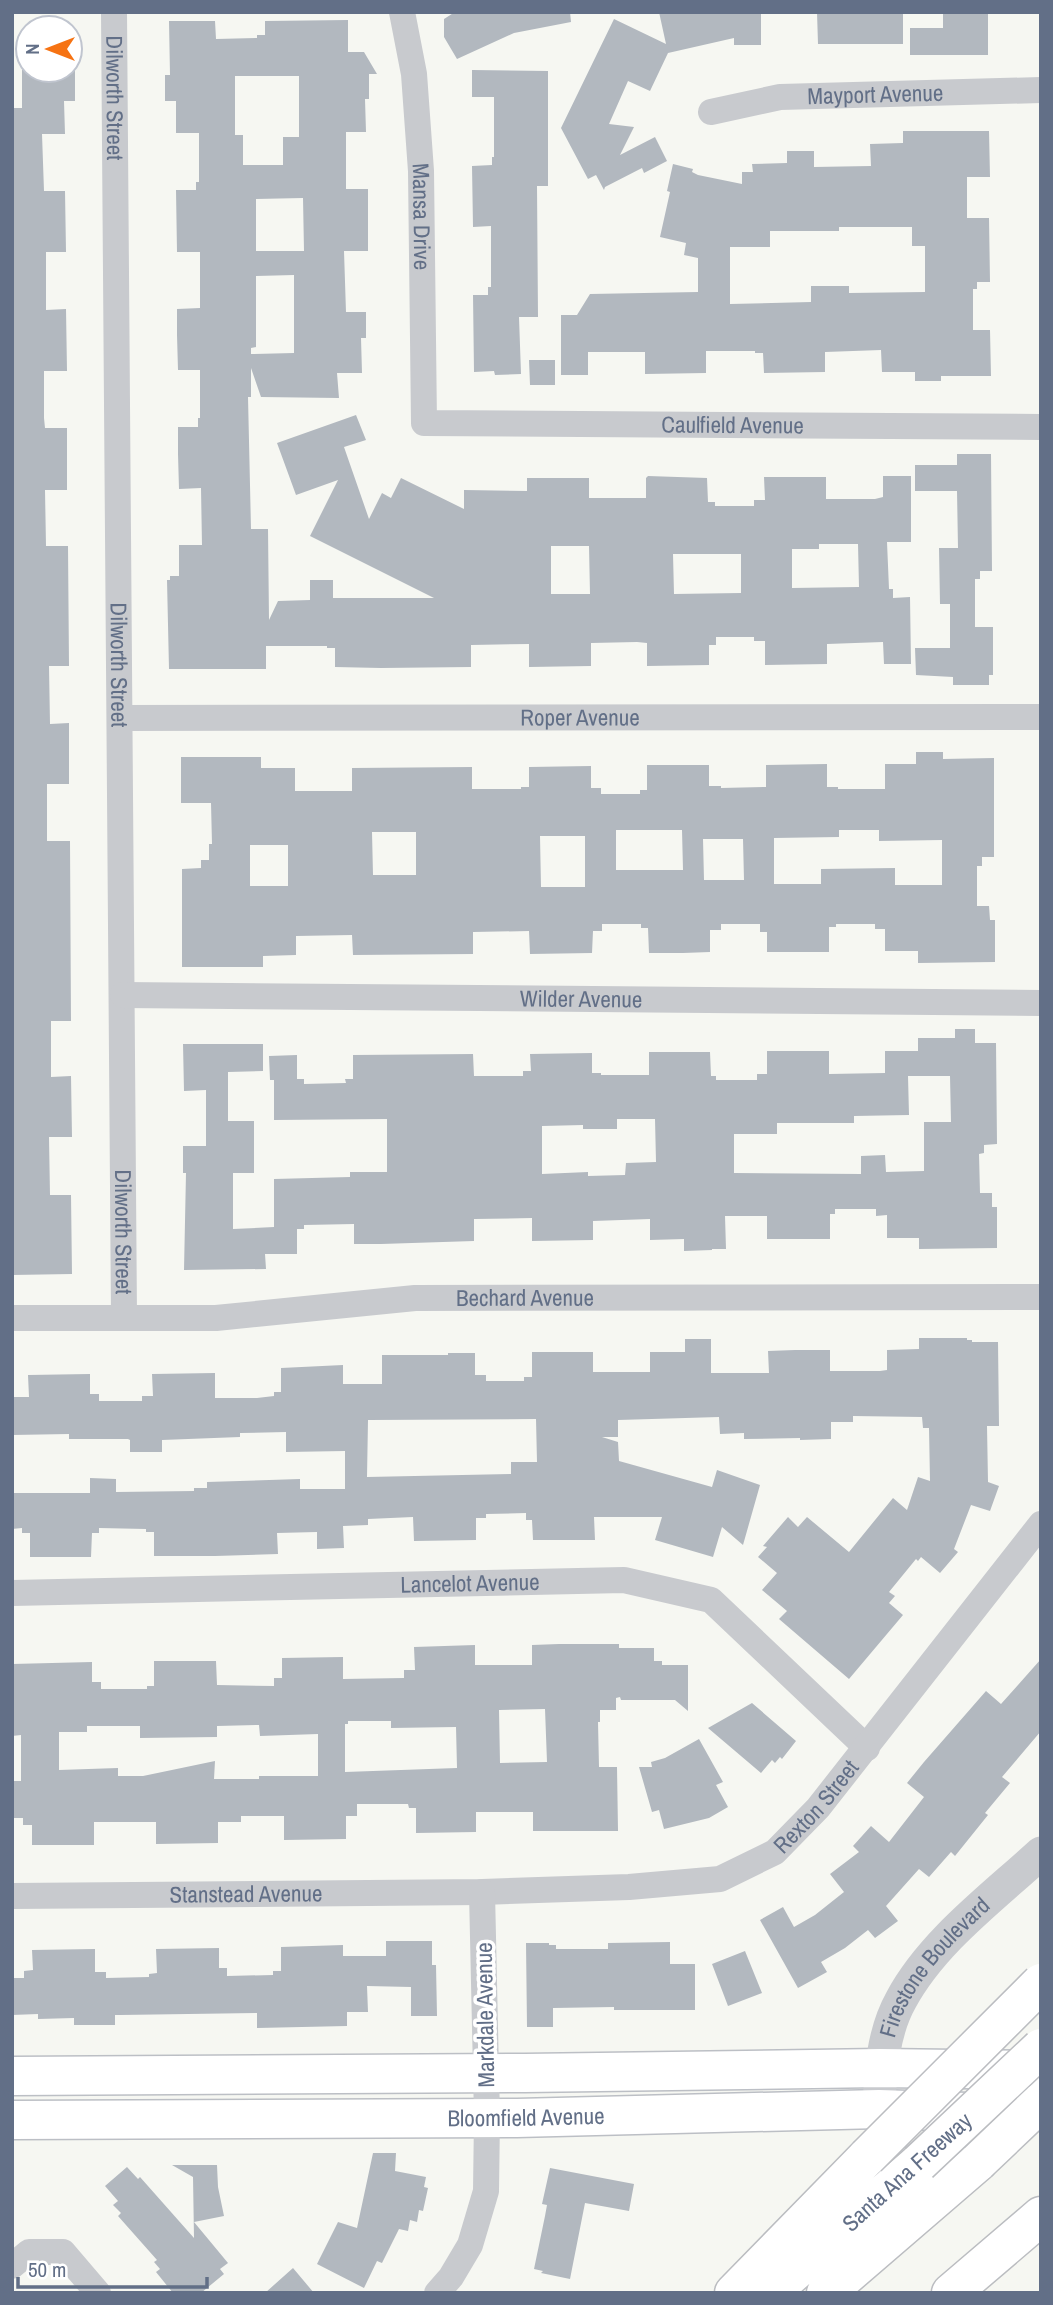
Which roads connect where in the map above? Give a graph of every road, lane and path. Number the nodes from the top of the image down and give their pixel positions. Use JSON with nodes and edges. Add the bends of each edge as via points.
{"nodes":[{"id":1,"x":114,"y":12,"type":"edge"},
{"id":2,"x":402,"y":12,"type":"edge"},
{"id":3,"x":1041,"y":90,"type":"edge"},
{"id":4,"x":711,"y":112,"type":"dead end"},
{"id":5,"x":424,"y":423,"type":"joint"},
{"id":6,"x":1041,"y":427,"type":"edge"},
{"id":7,"x":1041,"y":717,"type":"edge"},
{"id":8,"x":120,"y":718,"type":"junction"},
{"id":9,"x":122,"y":995,"type":"junction"},
{"id":10,"x":1041,"y":1003,"type":"edge"},
{"id":11,"x":1041,"y":1297,"type":"edge"},
{"id":12,"x":124,"y":1317,"type":"junction"},
{"id":13,"x":12,"y":1318,"type":"edge"},
{"id":14,"x":1041,"y":1524,"type":"edge"},
{"id":15,"x":12,"y":1593,"type":"edge"},
{"id":16,"x":867,"y":1748,"type":"junction"},
{"id":17,"x":1041,"y":1853,"type":"edge"},
{"id":18,"x":482,"y":1892,"type":"junction"},
{"id":19,"x":12,"y":1896,"type":"edge"},
{"id":20,"x":1041,"y":1983,"type":"edge"},
{"id":21,"x":1041,"y":2048,"type":"edge"},
{"id":22,"x":880,"y":2068,"type":"junction"},
{"id":23,"x":1041,"y":2070,"type":"edge"},
{"id":24,"x":486,"y":2074,"type":"junction"},
{"id":25,"x":12,"y":2076,"type":"edge"},
{"id":26,"x":1041,"y":2102,"type":"edge"},
{"id":27,"x":879,"y":2109,"type":"junction"},
{"id":28,"x":1041,"y":2114,"type":"edge"},
{"id":29,"x":487,"y":2117,"type":"junction"},
{"id":30,"x":12,"y":2120,"type":"edge"},
{"id":31,"x":1041,"y":2216,"type":"edge"},
{"id":32,"x":12,"y":2266,"type":"edge"},
{"id":33,"x":98,"y":2293,"type":"edge"},
{"id":34,"x":437,"y":2293,"type":"edge"},
{"id":35,"x":734,"y":2293,"type":"edge"},
{"id":36,"x":770,"y":2293,"type":"edge"},
{"id":37,"x":826,"y":2293,"type":"edge"},
{"id":38,"x":951,"y":2293,"type":"edge"}],
"edges":[{"from":1,"to":8,"type":"street","name":"Dilworth Street"},
{"from":2,"to":5,"type":"street","name":"Mansa Drive","via":[[414,74],[421,171]]},
{"from":3,"to":4,"type":"street","name":"Mayport Avenue","via":[[780,97]]},
{"from":5,"to":6,"type":"street","name":"Caulfield Avenue"},
{"from":7,"to":8,"type":"street","name":"Roper Avenue"},
{"from":8,"to":9,"type":"street","name":"Dilworth Street"},
{"from":9,"to":10,"type":"street","name":"Wilder Avenue"},
{"from":9,"to":12,"type":"street","name":"Dilworth Street"},
{"from":11,"to":12,"type":"street","name":"Bechard Avenue","via":[[415,1298],[216,1318]]},
{"from":12,"to":13,"type":"street","name":"Bechard Avenue"},
{"from":14,"to":16,"type":"street","name":"Rexton Street"},
{"from":15,"to":16,"type":"street","name":"Lancelot Avenue","via":[[624,1580],[710,1600]]},
{"from":16,"to":18,"type":"street","name":"Rexton Street","via":[[775,1852],[720,1878],[629,1887]]},
{"from":17,"to":22,"type":"street","name":"Firestone Boulevard","via":[[936,1949],[900,2001]]},
{"from":18,"to":19,"type":"street","name":"Stanstead Avenue"},
{"from":18,"to":24,"type":"street","name":"Markdale Avenue"},
{"from":20,"to":35,"type":"main road","bridge":true},
{"from":21,"to":36,"type":"main road","name":"Santa Ana Freeway","bridge":true},
{"from":22,"to":23,"type":"main road","name":"Bloomfield Avenue"},
{"from":22,"to":24,"type":"main road","name":"Bloomfield Avenue"},
{"from":22,"to":27,"type":"street","name":"Firestone Boulevard"},
{"from":24,"to":25,"type":"main road","name":"Bloomfield Avenue"},
{"from":24,"to":29,"type":"street","name":"Markdale Avenue"},
{"from":26,"to":37,"type":"main road","bridge":true},
{"from":27,"to":28,"type":"main road","name":"Bloomfield Avenue"},
{"from":27,"to":29,"type":"main road","name":"Bloomfield Avenue"},
{"from":29,"to":30,"type":"main road","name":"Bloomfield Avenue"},
{"from":29,"to":34,"type":"street","name":"Markdale Avenue","via":[[486,2191],[470,2245]]},
{"from":31,"to":38,"type":"main road"},
{"from":32,"to":33,"type":"street","via":[[29,2252],[63,2252]]}]}
